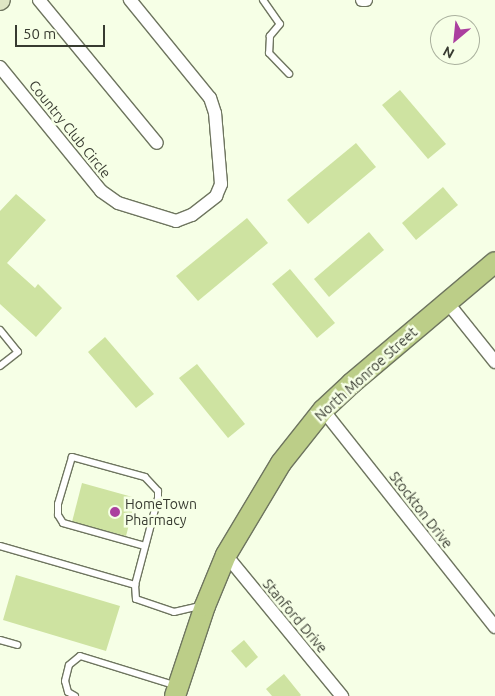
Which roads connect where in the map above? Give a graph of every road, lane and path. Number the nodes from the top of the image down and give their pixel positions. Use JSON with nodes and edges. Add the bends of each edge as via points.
{"nodes":[{"id":1,"x":38,"y":0,"type":"edge"},
{"id":2,"x":130,"y":0,"type":"edge"},
{"id":3,"x":263,"y":0,"type":"edge"},
{"id":4,"x":362,"y":0,"type":"edge"},
{"id":5,"x":366,"y":0,"type":"edge"},
{"id":6,"x":0,"y":67,"type":"edge"},
{"id":7,"x":289,"y":74,"type":"dead end"},
{"id":8,"x":157,"y":143,"type":"dead end"},
{"id":9,"x":495,"y":262,"type":"edge"},
{"id":10,"x":447,"y":302,"type":"junction"},
{"id":11,"x":0,"y":330,"type":"edge"},
{"id":12,"x":495,"y":362,"type":"edge"},
{"id":13,"x":0,"y":366,"type":"edge"},
{"id":14,"x":323,"y":410,"type":"junction"},
{"id":15,"x":0,"y":546,"type":"edge"},
{"id":16,"x":145,"y":546,"type":"junction"},
{"id":17,"x":226,"y":555,"type":"junction"},
{"id":18,"x":134,"y":585,"type":"junction"},
{"id":19,"x":205,"y":606,"type":"junction"},
{"id":20,"x":495,"y":627,"type":"edge"},
{"id":21,"x":0,"y":640,"type":"edge"},
{"id":22,"x":16,"y":645,"type":"dead end"},
{"id":23,"x":176,"y":691,"type":"edge"},
{"id":24,"x":75,"y":696,"type":"edge"},
{"id":25,"x":342,"y":696,"type":"edge"}],
"edges":[{"from":1,"to":8,"type":"street"},
{"from":2,"to":6,"type":"street","name":"Country Club Circle","via":[[210,98],[222,184],[216,196],[192,215],[176,221],[118,203],[101,191]]},
{"from":3,"to":7,"type":"lane","via":[[280,24],[270,36],[269,53]]},
{"from":4,"to":5,"type":"street"},
{"from":9,"to":10,"type":"main road","name":"North Monroe Street"},
{"from":10,"to":12,"type":"street"},
{"from":10,"to":14,"type":"main road","name":"North Monroe Street"},
{"from":11,"to":13,"type":"lane","via":[[18,352]]},
{"from":14,"to":17,"type":"main road","name":"North Monroe Street","via":[[281,463]]},
{"from":14,"to":20,"type":"street","name":"Stockton Drive"},
{"from":15,"to":18,"type":"lane"},
{"from":16,"to":16,"type":"lane","via":[[158,498],[152,481],[72,457],[58,504],[62,523]]},
{"from":16,"to":18,"type":"lane"},
{"from":17,"to":19,"type":"main road","name":"North Monroe Street"},
{"from":17,"to":25,"type":"street","name":"Stanford Drive"},
{"from":18,"to":19,"type":"lane","via":[[136,599],[174,612]]},
{"from":19,"to":23,"type":"main road","name":"North Monroe Street"},
{"from":21,"to":22,"type":"lane"},
{"from":23,"to":24,"type":"lane","via":[[80,656],[69,665],[65,681],[68,692]]}]}
